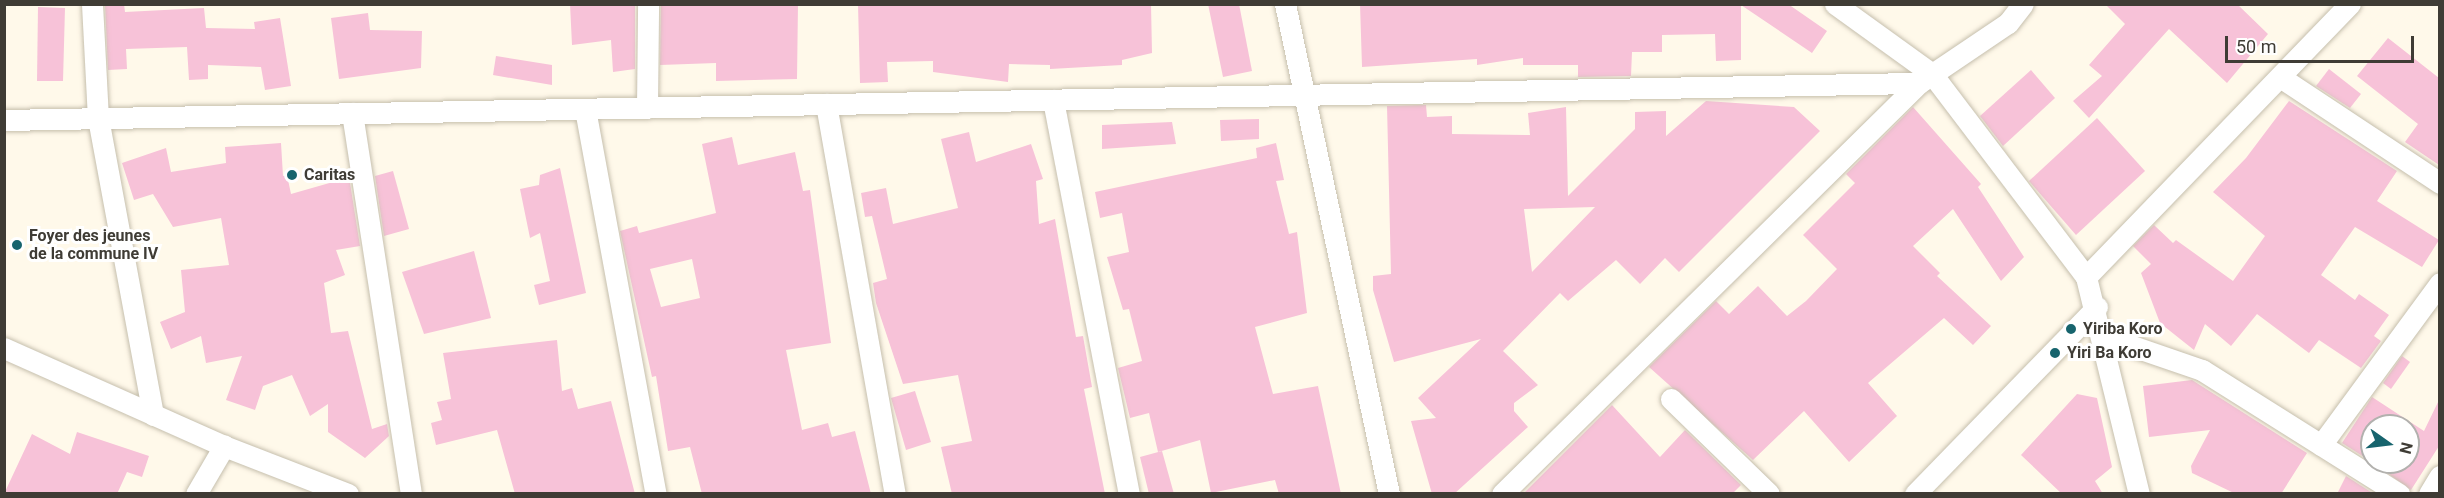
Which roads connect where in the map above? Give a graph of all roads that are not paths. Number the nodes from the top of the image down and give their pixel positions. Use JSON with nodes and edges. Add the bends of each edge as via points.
{"nodes":[{"id":1,"x":92,"y":4,"type":"edge"},
{"id":2,"x":648,"y":4,"type":"edge"},
{"id":3,"x":1285,"y":4,"type":"edge"},
{"id":4,"x":1835,"y":4,"type":"edge"},
{"id":5,"x":2023,"y":4,"type":"edge"},
{"id":6,"x":2350,"y":4,"type":"edge"},
{"id":7,"x":2280,"y":77,"type":"junction"},
{"id":8,"x":1925,"y":79,"type":"junction"},
{"id":9,"x":1303,"y":95,"type":"junction"},
{"id":10,"x":1053,"y":100,"type":"junction"},
{"id":11,"x":826,"y":104,"type":"junction"},
{"id":12,"x":647,"y":108,"type":"junction"},
{"id":13,"x":585,"y":109,"type":"junction"},
{"id":14,"x":352,"y":113,"type":"junction"},
{"id":15,"x":98,"y":118,"type":"junction"},
{"id":16,"x":4,"y":120,"type":"edge"},
{"id":17,"x":2439,"y":183,"type":"edge"},
{"id":18,"x":2086,"y":277,"type":"junction"},
{"id":19,"x":2439,"y":283,"type":"edge"},
{"id":20,"x":2097,"y":307,"type":"junction"},
{"id":21,"x":2103,"y":336,"type":"junction"},
{"id":22,"x":4,"y":348,"type":"edge"},
{"id":23,"x":1671,"y":399,"type":"dead end"},
{"id":24,"x":153,"y":416,"type":"junction"},
{"id":25,"x":2321,"y":445,"type":"junction"},
{"id":26,"x":224,"y":446,"type":"junction"},
{"id":27,"x":2439,"y":476,"type":"edge"},
{"id":28,"x":196,"y":494,"type":"edge"},
{"id":29,"x":348,"y":494,"type":"edge"},
{"id":30,"x":411,"y":494,"type":"edge"},
{"id":31,"x":656,"y":494,"type":"edge"},
{"id":32,"x":895,"y":494,"type":"edge"},
{"id":33,"x":1129,"y":494,"type":"edge"},
{"id":34,"x":1389,"y":494,"type":"edge"},
{"id":35,"x":1502,"y":494,"type":"edge"},
{"id":36,"x":1769,"y":494,"type":"edge"},
{"id":37,"x":1915,"y":494,"type":"edge"},
{"id":38,"x":2139,"y":494,"type":"edge"},
{"id":39,"x":2399,"y":494,"type":"edge"},
{"id":40,"x":2429,"y":494,"type":"edge"}],
"edges":[{"from":1,"to":15,"type":"street"},
{"from":2,"to":12,"type":"street"},
{"from":3,"to":9,"type":"street"},
{"from":4,"to":8,"type":"street"},
{"from":5,"to":8,"type":"street","via":[[2008,23]]},
{"from":6,"to":7,"type":"street"},
{"from":7,"to":17,"type":"street"},
{"from":7,"to":18,"type":"street"},
{"from":8,"to":9,"type":"street"},
{"from":8,"to":18,"type":"street"},
{"from":8,"to":35,"type":"street"},
{"from":9,"to":10,"type":"street"},
{"from":9,"to":34,"type":"street"},
{"from":10,"to":11,"type":"street"},
{"from":10,"to":33,"type":"street"},
{"from":11,"to":12,"type":"street"},
{"from":11,"to":32,"type":"street"},
{"from":12,"to":13,"type":"street"},
{"from":13,"to":14,"type":"street"},
{"from":13,"to":31,"type":"street"},
{"from":14,"to":15,"type":"street"},
{"from":14,"to":30,"type":"street"},
{"from":15,"to":16,"type":"street"},
{"from":15,"to":24,"type":"street"},
{"from":18,"to":20,"type":"street"},
{"from":19,"to":25,"type":"street"},
{"from":20,"to":21,"type":"street"},
{"from":20,"to":37,"type":"street"},
{"from":21,"to":25,"type":"street","via":[[2202,370]]},
{"from":21,"to":38,"type":"street"},
{"from":22,"to":24,"type":"street"},
{"from":23,"to":36,"type":"street"},
{"from":24,"to":26,"type":"street"},
{"from":25,"to":39,"type":"street"},
{"from":26,"to":28,"type":"street"},
{"from":26,"to":29,"type":"street"},
{"from":27,"to":40,"type":"street"}]}
